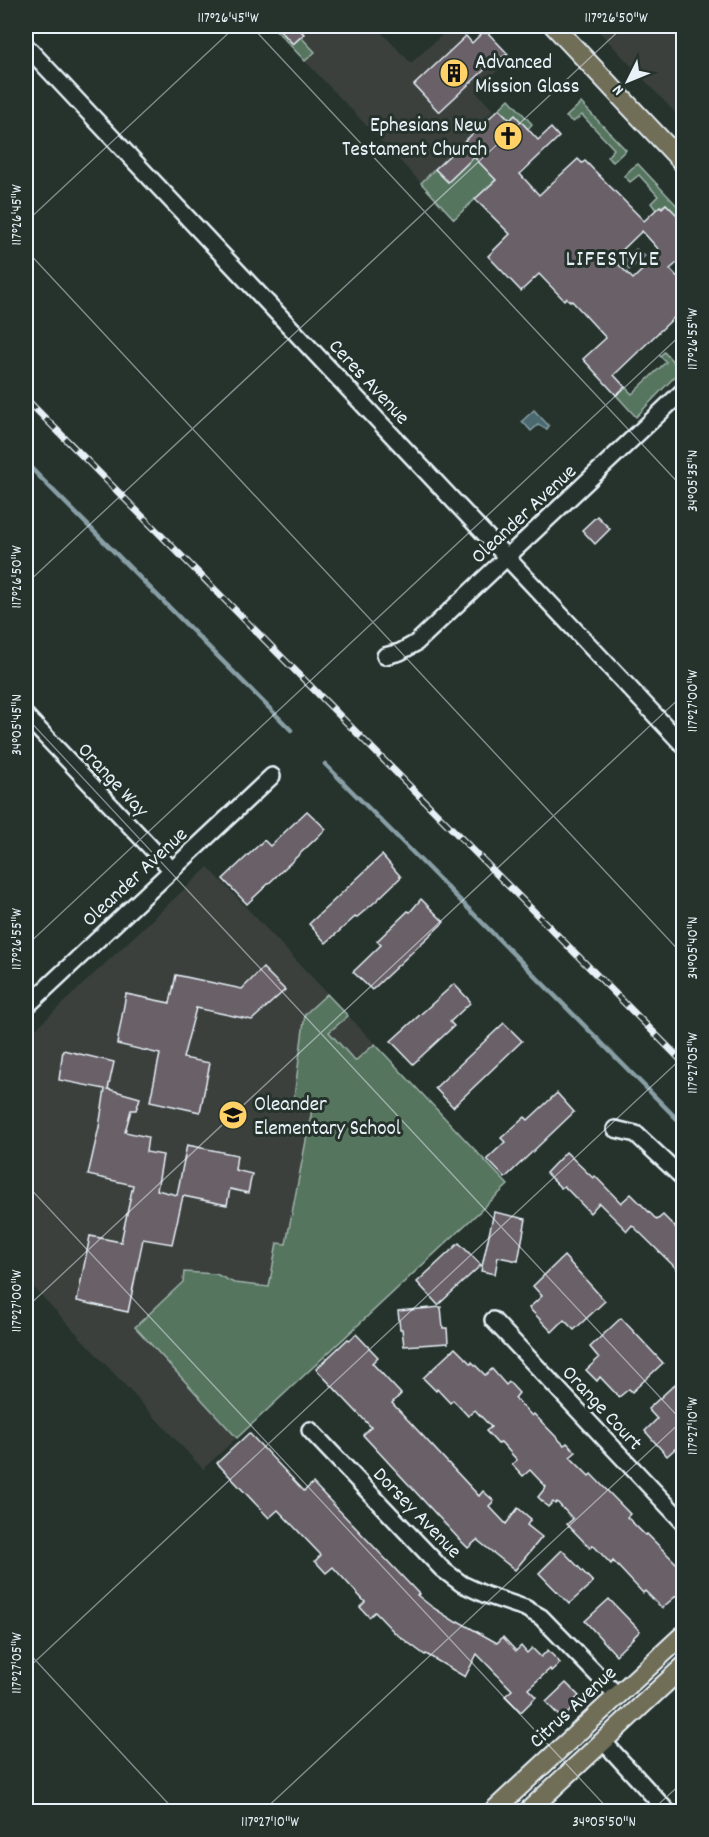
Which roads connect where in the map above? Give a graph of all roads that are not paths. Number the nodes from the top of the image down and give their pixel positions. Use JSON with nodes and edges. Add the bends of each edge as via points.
{"nodes":[{"id":1,"x":554,"y":26,"type":"edge"},
{"id":2,"x":26,"y":46,"type":"edge"},
{"id":3,"x":684,"y":164,"type":"edge"},
{"id":4,"x":684,"y":390,"type":"edge"},
{"id":5,"x":507,"y":557,"type":"junction"},
{"id":6,"x":385,"y":656,"type":"dead end"},
{"id":7,"x":26,"y":716,"type":"edge"},
{"id":8,"x":684,"y":746,"type":"edge"},
{"id":9,"x":272,"y":776,"type":"dead end"},
{"id":10,"x":172,"y":870,"type":"junction"},
{"id":11,"x":26,"y":1007,"type":"edge"},
{"id":12,"x":615,"y":1130,"type":"dead end"},
{"id":13,"x":684,"y":1179,"type":"edge"},
{"id":14,"x":493,"y":1320,"type":"dead end"},
{"id":15,"x":310,"y":1430,"type":"dead end"},
{"id":16,"x":684,"y":1523,"type":"edge"},
{"id":17,"x":684,"y":1634,"type":"edge"},
{"id":18,"x":684,"y":1666,"type":"edge"},
{"id":19,"x":617,"y":1695,"type":"junction"},
{"id":20,"x":603,"y":1741,"type":"junction"},
{"id":21,"x":492,"y":1812,"type":"edge"},
{"id":22,"x":527,"y":1812,"type":"edge"},
{"id":23,"x":668,"y":1812,"type":"edge"}],
"edges":[{"from":1,"to":3,"type":"main road"},
{"from":2,"to":5,"type":"street","name":"Ceres Avenue"},
{"from":4,"to":5,"type":"street","name":"Oleander Avenue"},
{"from":5,"to":6,"type":"street","name":"Oleander Avenue","via":[[416,643]]},
{"from":5,"to":8,"type":"street","name":"Ceres Avenue"},
{"from":7,"to":10,"type":"street","name":"Orange Way"},
{"from":9,"to":10,"type":"street","name":"Oleander Avenue"},
{"from":10,"to":11,"type":"street","name":"Oleander Avenue"},
{"from":12,"to":13,"type":"street","via":[[636,1134]]},
{"from":14,"to":16,"type":"street","name":"Orange Court"},
{"from":15,"to":19,"type":"street","name":"Dorsey Avenue","via":[[442,1569],[462,1584],[541,1617]]},
{"from":17,"to":19,"type":"main road","name":"Citrus Avenue"},
{"from":18,"to":20,"type":"main road"},
{"from":19,"to":21,"type":"main road","name":"Citrus Avenue"},
{"from":20,"to":22,"type":"main road"},
{"from":20,"to":23,"type":"street"}]}
